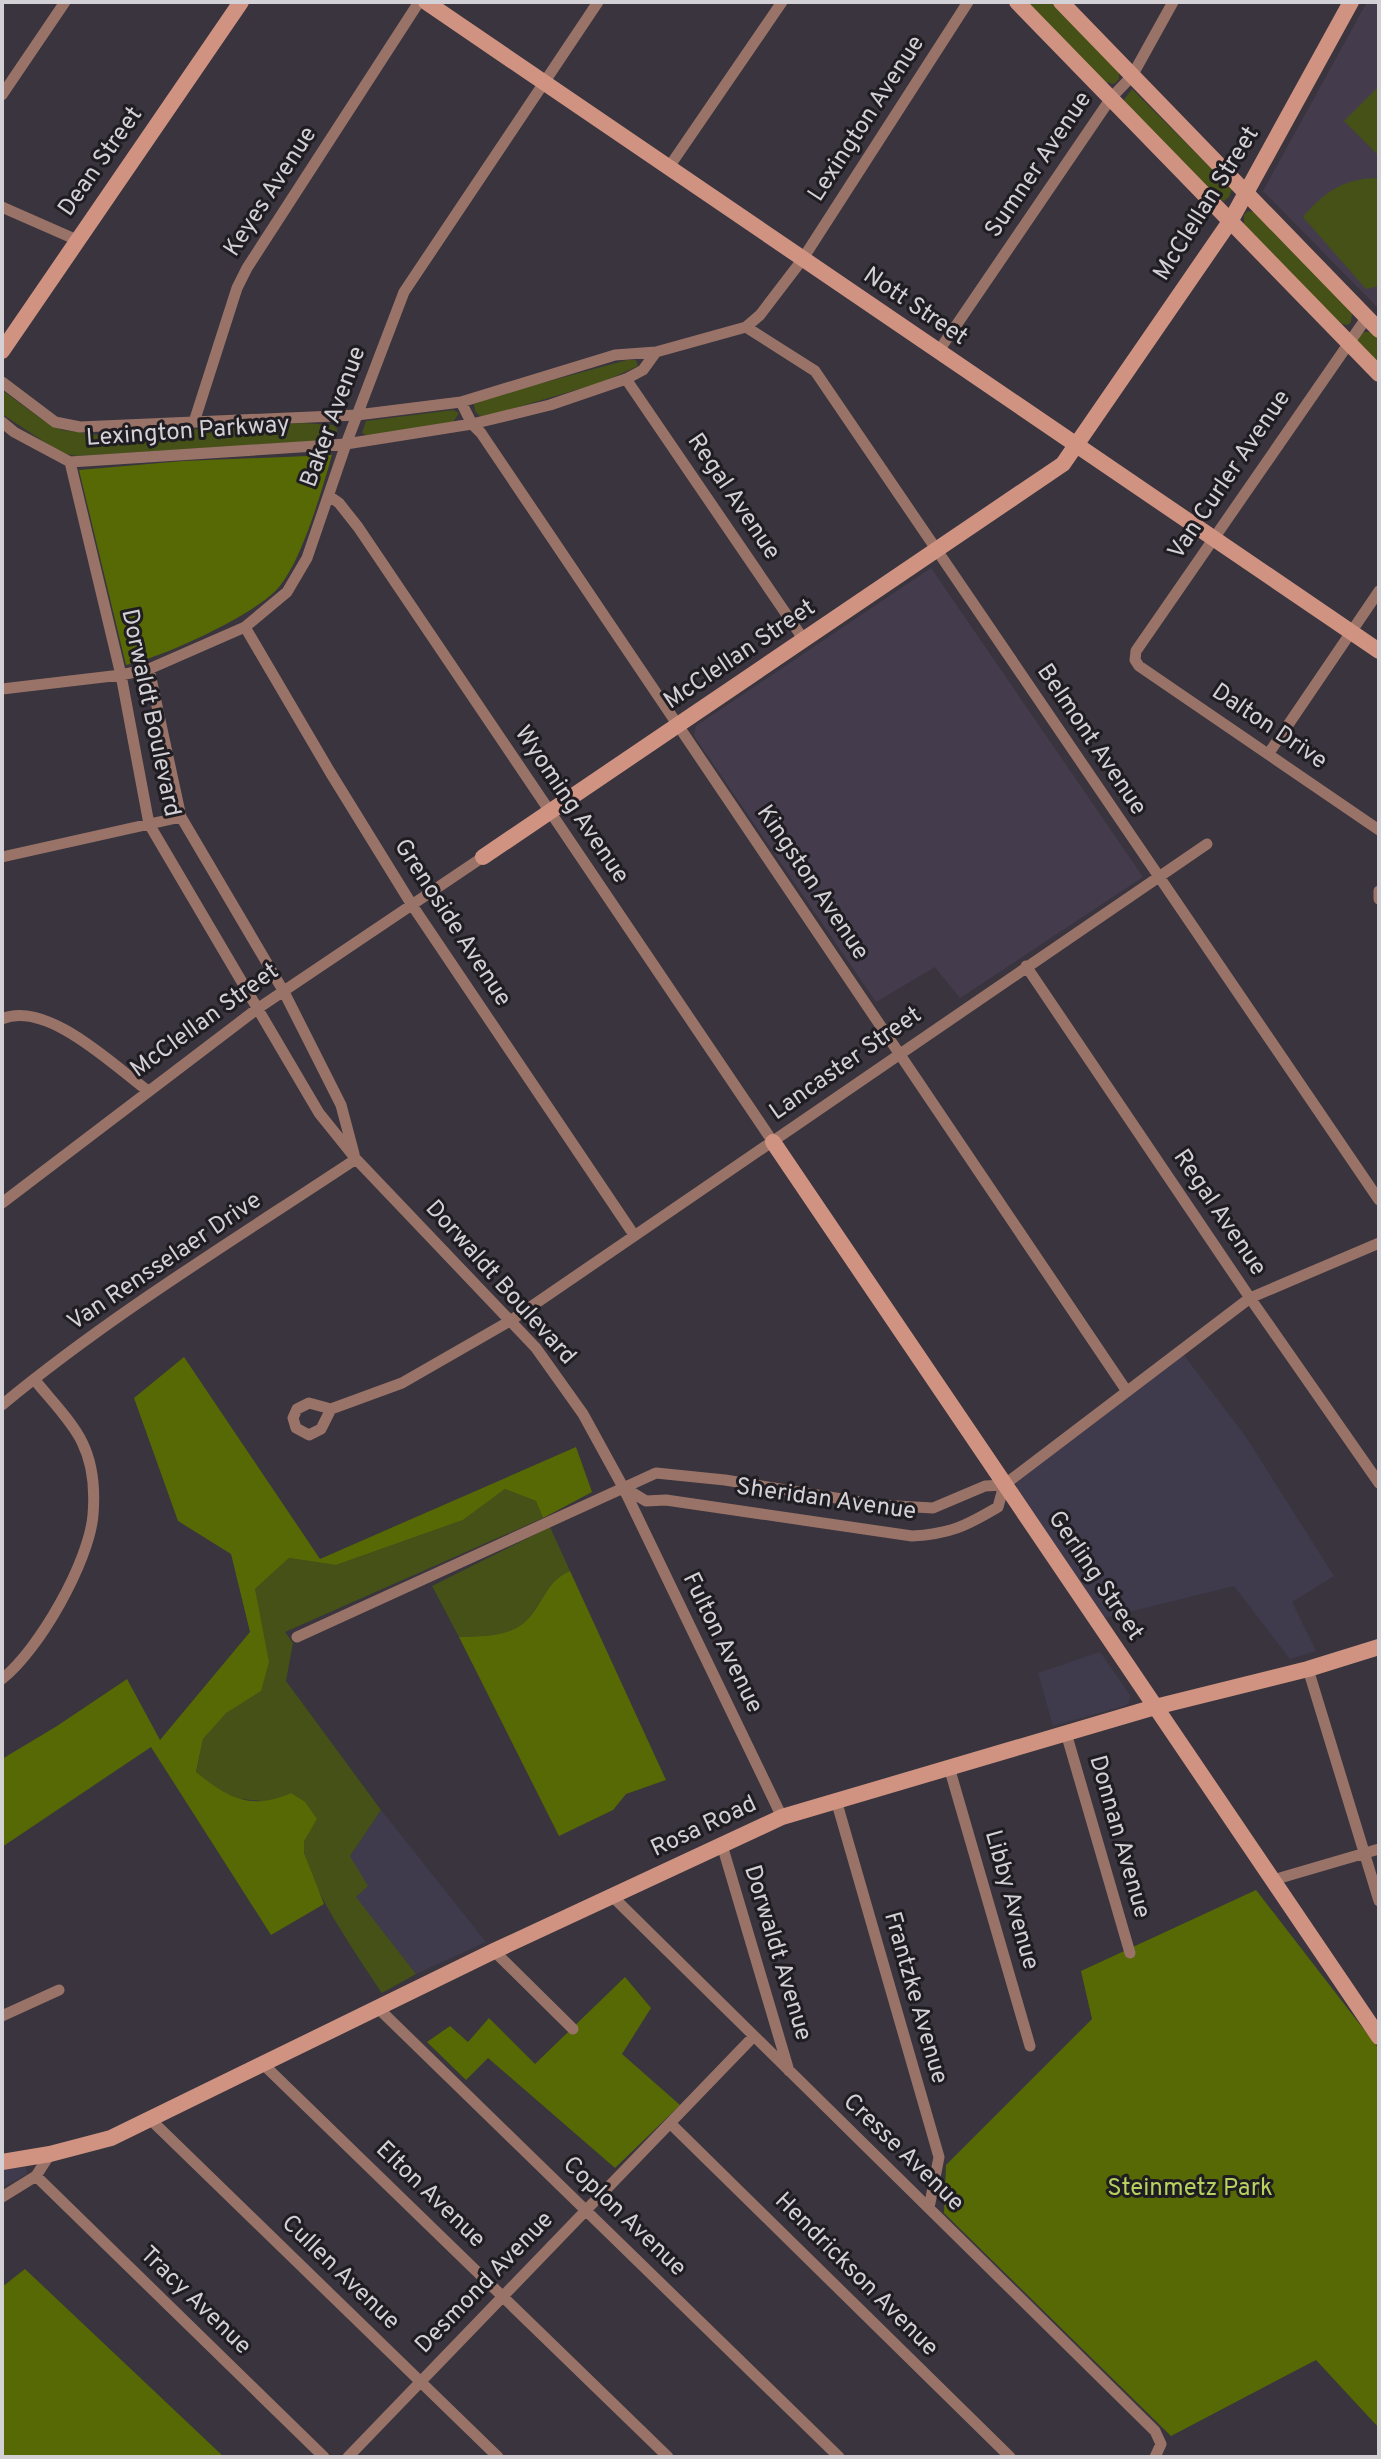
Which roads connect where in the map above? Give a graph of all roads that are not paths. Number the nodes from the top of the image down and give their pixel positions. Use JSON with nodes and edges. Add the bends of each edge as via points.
{"nodes":[{"id":1,"x":65,"y":2,"type":"edge"},
{"id":2,"x":241,"y":2,"type":"edge"},
{"id":3,"x":419,"y":2,"type":"edge"},
{"id":4,"x":426,"y":2,"type":"edge"},
{"id":5,"x":598,"y":2,"type":"edge"},
{"id":6,"x":782,"y":2,"type":"edge"},
{"id":7,"x":968,"y":2,"type":"edge"},
{"id":8,"x":1017,"y":2,"type":"edge"},
{"id":9,"x":1061,"y":2,"type":"edge"},
{"id":10,"x":1173,"y":2,"type":"edge"},
{"id":11,"x":1351,"y":2,"type":"edge"},
{"id":12,"x":1132,"y":76,"type":"junction"},
{"id":13,"x":542,"y":82,"type":"junction"},
{"id":14,"x":2,"y":95,"type":"edge"},
{"id":15,"x":1111,"y":98,"type":"junction"},
{"id":16,"x":669,"y":167,"type":"junction"},
{"id":17,"x":1247,"y":192,"type":"junction"},
{"id":18,"x":2,"y":207,"type":"edge"},
{"id":19,"x":1231,"y":220,"type":"junction"},
{"id":20,"x":77,"y":240,"type":"junction"},
{"id":21,"x":802,"y":260,"type":"junction"},
{"id":22,"x":1367,"y":317,"type":"junction"},
{"id":23,"x":746,"y":327,"type":"junction"},
{"id":24,"x":1379,"y":330,"type":"edge"},
{"id":25,"x":1348,"y":342,"type":"junction"},
{"id":26,"x":2,"y":351,"type":"edge"},
{"id":27,"x":656,"y":352,"type":"junction"},
{"id":28,"x":938,"y":352,"type":"junction"},
{"id":29,"x":1379,"y":374,"type":"edge"},
{"id":30,"x":626,"y":379,"type":"junction"},
{"id":31,"x":2,"y":382,"type":"edge"},
{"id":32,"x":461,"y":402,"type":"junction"},
{"id":33,"x":357,"y":415,"type":"junction"},
{"id":34,"x":2,"y":422,"type":"edge"},
{"id":35,"x":194,"y":422,"type":"junction"},
{"id":36,"x":472,"y":424,"type":"junction"},
{"id":37,"x":346,"y":444,"type":"junction"},
{"id":38,"x":1077,"y":446,"type":"junction"},
{"id":39,"x":70,"y":462,"type":"junction"},
{"id":40,"x":329,"y":496,"type":"junction"},
{"id":41,"x":1213,"y":538,"type":"junction"},
{"id":42,"x":936,"y":551,"type":"junction"},
{"id":43,"x":1379,"y":591,"type":"edge"},
{"id":44,"x":245,"y":627,"type":"junction"},
{"id":45,"x":1351,"y":631,"type":"junction"},
{"id":46,"x":804,"y":640,"type":"junction"},
{"id":47,"x":1379,"y":651,"type":"edge"},
{"id":48,"x":1135,"y":660,"type":"joint"},
{"id":49,"x":149,"y":669,"type":"junction"},
{"id":50,"x":121,"y":675,"type":"junction"},
{"id":51,"x":2,"y":689,"type":"edge"},
{"id":52,"x":679,"y":726,"type":"junction"},
{"id":53,"x":1269,"y":753,"type":"junction"},
{"id":54,"x":550,"y":814,"type":"junction"},
{"id":55,"x":181,"y":817,"type":"junction"},
{"id":56,"x":149,"y":824,"type":"junction"},
{"id":57,"x":1379,"y":830,"type":"edge"},
{"id":58,"x":1207,"y":844,"type":"dead end"},
{"id":59,"x":2,"y":857,"type":"edge"},
{"id":60,"x":483,"y":857,"type":"joint"},
{"id":61,"x":1159,"y":879,"type":"junction"},
{"id":62,"x":1379,"y":891,"type":"edge"},
{"id":63,"x":1379,"y":899,"type":"edge"},
{"id":64,"x":412,"y":905,"type":"junction"},
{"id":65,"x":1026,"y":966,"type":"junction"},
{"id":66,"x":284,"y":992,"type":"junction"},
{"id":67,"x":257,"y":1009,"type":"junction"},
{"id":68,"x":2,"y":1019,"type":"edge"},
{"id":69,"x":900,"y":1052,"type":"junction"},
{"id":70,"x":148,"y":1091,"type":"junction"},
{"id":71,"x":773,"y":1142,"type":"junction"},
{"id":72,"x":356,"y":1159,"type":"junction"},
{"id":73,"x":1379,"y":1200,"type":"edge"},
{"id":74,"x":2,"y":1203,"type":"edge"},
{"id":75,"x":634,"y":1235,"type":"junction"},
{"id":76,"x":1379,"y":1243,"type":"edge"},
{"id":77,"x":1250,"y":1298,"type":"junction"},
{"id":78,"x":510,"y":1321,"type":"junction"},
{"id":79,"x":34,"y":1379,"type":"junction"},
{"id":80,"x":1126,"y":1390,"type":"junction"},
{"id":81,"x":2,"y":1405,"type":"edge"},
{"id":82,"x":331,"y":1409,"type":"dead end"},
{"id":83,"x":1379,"y":1483,"type":"edge"},
{"id":84,"x":1004,"y":1485,"type":"junction"},
{"id":85,"x":623,"y":1487,"type":"junction"},
{"id":86,"x":297,"y":1637,"type":"dead end"},
{"id":87,"x":1379,"y":1647,"type":"edge"},
{"id":88,"x":1308,"y":1669,"type":"junction"},
{"id":89,"x":2,"y":1679,"type":"edge"},
{"id":90,"x":1155,"y":1707,"type":"junction"},
{"id":91,"x":1066,"y":1733,"type":"junction"},
{"id":92,"x":949,"y":1767,"type":"junction"},
{"id":93,"x":836,"y":1800,"type":"junction"},
{"id":94,"x":782,"y":1817,"type":"junction"},
{"id":95,"x":722,"y":1845,"type":"junction"},
{"id":96,"x":1379,"y":1849,"type":"edge"},
{"id":97,"x":1366,"y":1853,"type":"junction"},
{"id":98,"x":1273,"y":1880,"type":"junction"},
{"id":99,"x":612,"y":1896,"type":"junction"},
{"id":100,"x":1379,"y":1901,"type":"edge"},
{"id":101,"x":494,"y":1951,"type":"junction"},
{"id":102,"x":1130,"y":1953,"type":"dead end"},
{"id":103,"x":59,"y":1990,"type":"dead end"},
{"id":104,"x":379,"y":2009,"type":"junction"},
{"id":105,"x":2,"y":2016,"type":"edge"},
{"id":106,"x":573,"y":2029,"type":"dead end"},
{"id":107,"x":1378,"y":2033,"type":"edge"},
{"id":108,"x":754,"y":2036,"type":"junction"},
{"id":109,"x":1030,"y":2046,"type":"dead end"},
{"id":110,"x":264,"y":2065,"type":"junction"},
{"id":111,"x":789,"y":2073,"type":"junction"},
{"id":112,"x":151,"y":2120,"type":"junction"},
{"id":113,"x":671,"y":2124,"type":"junction"},
{"id":114,"x":50,"y":2154,"type":"junction"},
{"id":115,"x":2,"y":2162,"type":"edge"},
{"id":116,"x":36,"y":2176,"type":"junction"},
{"id":117,"x":2,"y":2197,"type":"edge"},
{"id":118,"x":929,"y":2208,"type":"junction"},
{"id":119,"x":586,"y":2210,"type":"junction"},
{"id":120,"x":503,"y":2297,"type":"junction"},
{"id":121,"x":421,"y":2382,"type":"junction"},
{"id":122,"x":324,"y":2457,"type":"edge"},
{"id":123,"x":348,"y":2457,"type":"edge"},
{"id":124,"x":498,"y":2457,"type":"edge"},
{"id":125,"x":668,"y":2457,"type":"edge"},
{"id":126,"x":839,"y":2457,"type":"edge"},
{"id":127,"x":1010,"y":2457,"type":"edge"},
{"id":128,"x":1155,"y":2457,"type":"edge"}],
"edges":[{"from":1,"to":14,"type":"street"},
{"from":2,"to":20,"type":"street","name":"Dean Street"},
{"from":3,"to":35,"type":"street","name":"Keyes Avenue","via":[[247,268]]},
{"from":4,"to":13,"type":"street","name":"Nott Street"},
{"from":5,"to":13,"type":"street","name":"Baker Avenue"},
{"from":6,"to":16,"type":"street"},
{"from":7,"to":21,"type":"street","name":"Lexington Avenue"},
{"from":8,"to":15,"type":"street"},
{"from":9,"to":12,"type":"street"},
{"from":10,"to":12,"type":"street","name":"Sumner Avenue"},
{"from":11,"to":17,"type":"street","name":"McClellan Street"},
{"from":12,"to":15,"type":"street","name":"Sumner Avenue"},
{"from":12,"to":17,"type":"street"},
{"from":13,"to":16,"type":"street","name":"Nott Street"},
{"from":13,"to":33,"type":"street","name":"Baker Avenue","via":[[404,292]]},
{"from":15,"to":19,"type":"street"},
{"from":15,"to":28,"type":"street","name":"Sumner Avenue"},
{"from":16,"to":21,"type":"street","name":"Nott Street"},
{"from":17,"to":19,"type":"street","name":"McClellan Street"},
{"from":17,"to":22,"type":"street"},
{"from":18,"to":20,"type":"street"},
{"from":19,"to":25,"type":"street"},
{"from":19,"to":38,"type":"street","name":"McClellan Street"},
{"from":20,"to":26,"type":"street","name":"Dean Street"},
{"from":21,"to":23,"type":"street"},
{"from":21,"to":28,"type":"street","name":"Nott Street"},
{"from":22,"to":24,"type":"street"},
{"from":22,"to":25,"type":"street","name":"Van Curler Avenue"},
{"from":23,"to":27,"type":"street","name":"Lexington Parkway"},
{"from":23,"to":42,"type":"street","name":"Belmont Avenue","via":[[815,371]]},
{"from":25,"to":29,"type":"street"},
{"from":25,"to":41,"type":"street","name":"Van Curler Avenue"},
{"from":27,"to":30,"type":"street","name":"Lexington Parkway","via":[[643,370]]},
{"from":27,"to":32,"type":"street","name":"Lexington Parkway","via":[[615,355]]},
{"from":28,"to":38,"type":"street","name":"Nott Street"},
{"from":30,"to":36,"type":"street","name":"Lexington Parkway"},
{"from":30,"to":46,"type":"street","name":"Regal Avenue"},
{"from":31,"to":35,"type":"street","name":"Lexington Parkway","via":[[55,422],[103,428]]},
{"from":32,"to":33,"type":"street","name":"Lexington Parkway"},
{"from":32,"to":36,"type":"street","name":"Kingston Avenue"},
{"from":33,"to":35,"type":"street","name":"Lexington Parkway"},
{"from":33,"to":37,"type":"street","name":"Baker Avenue"},
{"from":34,"to":39,"type":"street","name":"Lexington Parkway"},
{"from":36,"to":37,"type":"street","name":"Lexington Parkway"},
{"from":36,"to":52,"type":"street","name":"Kingston Avenue"},
{"from":37,"to":39,"type":"street","name":"Lexington Parkway"},
{"from":37,"to":40,"type":"street","name":"Baker Avenue"},
{"from":38,"to":41,"type":"street","name":"Nott Street"},
{"from":38,"to":42,"type":"street","name":"McClellan Street","via":[[1063,464]]},
{"from":39,"to":50,"type":"street","name":"Dorwaldt Boulevard"},
{"from":40,"to":44,"type":"street","name":"Baker Avenue","via":[[307,558],[287,592]]},
{"from":40,"to":54,"type":"street","name":"Wyoming Avenue","via":[[358,527]]},
{"from":41,"to":45,"type":"street","name":"Nott Street"},
{"from":41,"to":48,"type":"street","name":"Van Curler Avenue","via":[[1136,651]]},
{"from":42,"to":46,"type":"street","name":"McClellan Street"},
{"from":42,"to":61,"type":"street","name":"Belmont Avenue"},
{"from":43,"to":45,"type":"street"},
{"from":44,"to":49,"type":"street","name":"Baker Avenue"},
{"from":44,"to":64,"type":"street","name":"Grenoside Avenue"},
{"from":45,"to":47,"type":"street","name":"Nott Street"},
{"from":45,"to":53,"type":"street"},
{"from":46,"to":52,"type":"street","name":"McClellan Street"},
{"from":48,"to":53,"type":"street","name":"Dalton Drive"},
{"from":49,"to":50,"type":"street","name":"Baker Avenue"},
{"from":49,"to":55,"type":"street","name":"Dorwaldt Boulevard"},
{"from":50,"to":51,"type":"street","name":"Baker Avenue"},
{"from":50,"to":56,"type":"street","name":"Dorwaldt Boulevard"},
{"from":52,"to":54,"type":"street","name":"McClellan Street"},
{"from":52,"to":69,"type":"street","name":"Kingston Avenue"},
{"from":53,"to":57,"type":"street","name":"Dalton Drive"},
{"from":54,"to":60,"type":"street","name":"McClellan Street"},
{"from":54,"to":71,"type":"street","name":"Wyoming Avenue"},
{"from":55,"to":56,"type":"street"},
{"from":55,"to":66,"type":"street","name":"Dorwaldt Boulevard"},
{"from":56,"to":59,"type":"street"},
{"from":56,"to":67,"type":"street","name":"Dorwaldt Boulevard"},
{"from":58,"to":61,"type":"street","name":"Lancaster Street"},
{"from":60,"to":64,"type":"street","name":"McClellan Street"},
{"from":61,"to":65,"type":"street","name":"Lancaster Street"},
{"from":61,"to":73,"type":"street","name":"Belmont Avenue"},
{"from":62,"to":63,"type":"street"},
{"from":64,"to":66,"type":"street","name":"McClellan Street"},
{"from":64,"to":75,"type":"street","name":"Grenoside Avenue"},
{"from":65,"to":69,"type":"street","name":"Lancaster Street"},
{"from":65,"to":77,"type":"street","name":"Regal Avenue"},
{"from":66,"to":67,"type":"street","name":"McClellan Street"},
{"from":66,"to":72,"type":"street","name":"Dorwaldt Boulevard","via":[[341,1105]]},
{"from":67,"to":70,"type":"street","name":"McClellan Street"},
{"from":67,"to":72,"type":"street","name":"Dorwaldt Boulevard","via":[[319,1113]]},
{"from":68,"to":70,"type":"street","via":[[36,1016],[61,1026]]},
{"from":69,"to":71,"type":"street","name":"Lancaster Street"},
{"from":69,"to":80,"type":"street","name":"Kingston Avenue"},
{"from":70,"to":74,"type":"street","name":"McClellan Street"},
{"from":71,"to":75,"type":"street","name":"Lancaster Street"},
{"from":71,"to":84,"type":"street","name":"Gerling Street"},
{"from":72,"to":78,"type":"street","name":"Dorwaldt Boulevard"},
{"from":72,"to":79,"type":"street","name":"Van Rensselaer Drive"},
{"from":75,"to":78,"type":"street","name":"Lancaster Street"},
{"from":76,"to":77,"type":"street","name":"Sheridan Avenue"},
{"from":77,"to":80,"type":"street","name":"Sheridan Avenue"},
{"from":77,"to":83,"type":"street","name":"Regal Avenue"},
{"from":78,"to":82,"type":"street","name":"Lancaster Street","via":[[402,1383]]},
{"from":78,"to":85,"type":"street","name":"Dorwaldt Boulevard","via":[[583,1414]]},
{"from":79,"to":81,"type":"street","name":"Van Rensselaer Drive"},
{"from":79,"to":89,"type":"street","via":[[82,1442],[93,1475],[93,1517],[67,1588],[36,1643]]},
{"from":80,"to":84,"type":"street","name":"Sheridan Avenue"},
{"from":84,"to":85,"type":"street","name":"Sheridan Avenue","via":[[985,1486],[933,1508],[656,1473]]},
{"from":84,"to":85,"type":"street","name":"Sheridan Avenue","via":[[998,1507],[970,1524],[942,1535],[912,1536],[646,1501]]},
{"from":84,"to":90,"type":"street","name":"Gerling Street"},
{"from":85,"to":86,"type":"street","name":"Sheridan Avenue"},
{"from":85,"to":94,"type":"street","name":"Fulton Avenue"},
{"from":87,"to":88,"type":"street","name":"Rosa Road"},
{"from":88,"to":90,"type":"street","name":"Rosa Road"},
{"from":88,"to":97,"type":"street"},
{"from":90,"to":91,"type":"street","name":"Rosa Road"},
{"from":90,"to":98,"type":"street","name":"Gerling Street"},
{"from":91,"to":92,"type":"street","name":"Rosa Road"},
{"from":91,"to":102,"type":"street","name":"Donnan Avenue"},
{"from":92,"to":93,"type":"street","name":"Rosa Road"},
{"from":92,"to":109,"type":"street","name":"Libby Avenue"},
{"from":93,"to":94,"type":"street","name":"Rosa Road"},
{"from":93,"to":118,"type":"street","name":"Frantzke Avenue","via":[[939,2157]]},
{"from":94,"to":95,"type":"street","name":"Rosa Road"},
{"from":95,"to":99,"type":"street","name":"Rosa Road"},
{"from":95,"to":111,"type":"street","name":"Dorwaldt Avenue"},
{"from":96,"to":97,"type":"street"},
{"from":97,"to":98,"type":"street"},
{"from":97,"to":100,"type":"street"},
{"from":98,"to":107,"type":"street","name":"Gerling Street"},
{"from":99,"to":101,"type":"street","name":"Rosa Road"},
{"from":99,"to":108,"type":"street","name":"Cresse Avenue"},
{"from":101,"to":104,"type":"street","name":"Rosa Road"},
{"from":101,"to":106,"type":"street"},
{"from":103,"to":105,"type":"street"},
{"from":104,"to":110,"type":"street","name":"Rosa Road"},
{"from":104,"to":119,"type":"street","name":"Coplon Avenue"},
{"from":108,"to":111,"type":"street","name":"Cresse Avenue"},
{"from":108,"to":113,"type":"street","name":"Desmond Avenue"},
{"from":110,"to":112,"type":"street","name":"Rosa Road"},
{"from":110,"to":120,"type":"street","name":"Elton Avenue"},
{"from":111,"to":118,"type":"street","name":"Cresse Avenue"},
{"from":112,"to":114,"type":"street","name":"Rosa Road","via":[[85,2147]]},
{"from":112,"to":121,"type":"street","name":"Cullen Avenue"},
{"from":113,"to":119,"type":"street","name":"Desmond Avenue"},
{"from":113,"to":127,"type":"street","name":"Hendrickson Avenue"},
{"from":114,"to":115,"type":"street","name":"Rosa Road"},
{"from":114,"to":116,"type":"street"},
{"from":116,"to":117,"type":"street"},
{"from":116,"to":122,"type":"street","name":"Tracy Avenue"},
{"from":118,"to":128,"type":"street","name":"Cresse Avenue","via":[[1155,2431],[1161,2444]]},
{"from":119,"to":120,"type":"street","name":"Desmond Avenue"},
{"from":119,"to":126,"type":"street","name":"Coplon Avenue"},
{"from":120,"to":121,"type":"street","name":"Desmond Avenue"},
{"from":120,"to":125,"type":"street","name":"Elton Avenue"},
{"from":121,"to":123,"type":"street","name":"Desmond Avenue"},
{"from":121,"to":124,"type":"street","name":"Cullen Avenue"}]}
